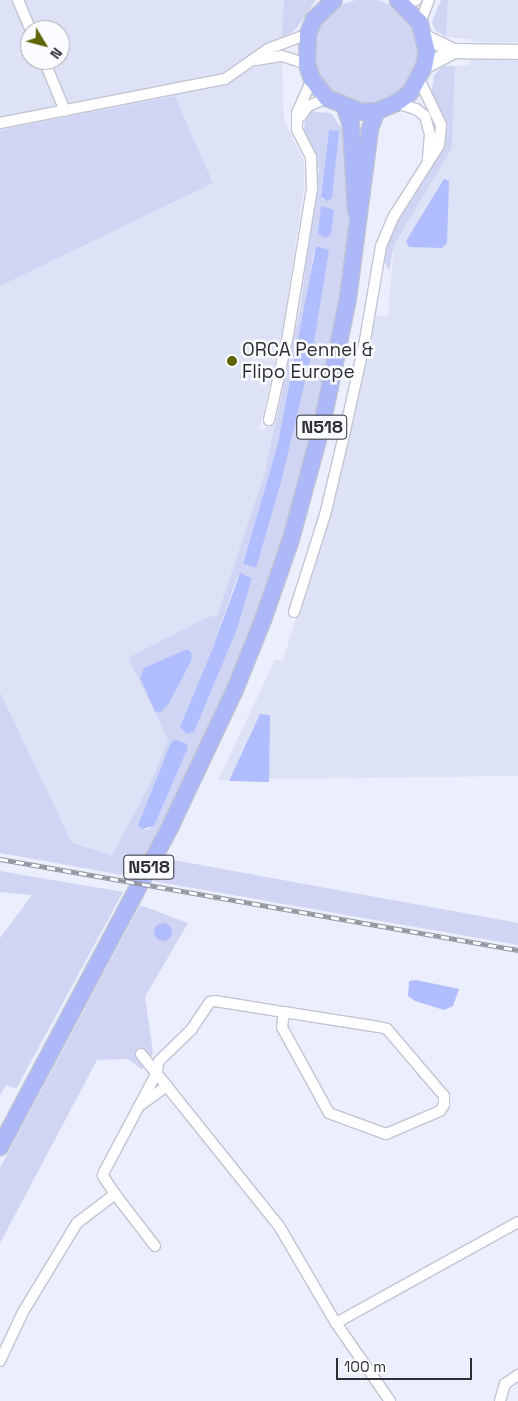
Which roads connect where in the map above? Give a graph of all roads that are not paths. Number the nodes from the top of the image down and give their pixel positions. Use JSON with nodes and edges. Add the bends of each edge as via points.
{"nodes":[{"id":1,"x":18,"y":0,"type":"edge"},
{"id":2,"x":334,"y":0,"type":"edge"},
{"id":3,"x":430,"y":0,"type":"edge"},
{"id":4,"x":406,"y":1,"type":"edge"},
{"id":5,"x":27,"y":20,"type":"edge"},
{"id":6,"x":422,"y":30,"type":"junction"},
{"id":7,"x":308,"y":34,"type":"junction"},
{"id":8,"x":454,"y":51,"type":"junction"},
{"id":9,"x":518,"y":52,"type":"edge"},
{"id":10,"x":255,"y":61,"type":"junction"},
{"id":11,"x":48,"y":70,"type":"edge"},
{"id":12,"x":309,"y":72,"type":"junction"},
{"id":13,"x":422,"y":73,"type":"junction"},
{"id":14,"x":328,"y":98,"type":"junction"},
{"id":15,"x":396,"y":104,"type":"junction"},
{"id":16,"x":345,"y":107,"type":"junction"},
{"id":17,"x":66,"y":111,"type":"junction"},
{"id":18,"x":377,"y":111,"type":"junction"},
{"id":19,"x":297,"y":121,"type":"junction"},
{"id":20,"x":0,"y":123,"type":"edge"},
{"id":21,"x":428,"y":159,"type":"junction"},
{"id":22,"x":358,"y":229,"type":"junction"},
{"id":23,"x":270,"y":420,"type":"dead end"},
{"id":24,"x":294,"y":612,"type":"dead end"},
{"id":25,"x":284,"y":1012,"type":"junction"},
{"id":26,"x":140,"y":1054,"type":"dead end"},
{"id":27,"x":156,"y":1074,"type":"junction"},
{"id":28,"x":167,"y":1086,"type":"junction"},
{"id":29,"x":22,"y":1106,"type":"junction"},
{"id":30,"x":139,"y":1107,"type":"junction"},
{"id":31,"x":0,"y":1134,"type":"edge"},
{"id":32,"x":0,"y":1147,"type":"edge"},
{"id":33,"x":115,"y":1194,"type":"junction"},
{"id":34,"x":518,"y":1222,"type":"edge"},
{"id":35,"x":155,"y":1246,"type":"dead end"},
{"id":36,"x":336,"y":1323,"type":"junction"},
{"id":37,"x":0,"y":1361,"type":"edge"},
{"id":38,"x":518,"y":1375,"type":"edge"},
{"id":39,"x":390,"y":1401,"type":"edge"},
{"id":40,"x":500,"y":1401,"type":"edge"}],
"edges":[{"from":1,"to":5,"type":"street"},
{"from":2,"to":7,"type":"highway","via":[[314,19]]},
{"from":3,"to":6,"type":"street"},
{"from":4,"to":6,"type":"highway"},
{"from":6,"to":8,"type":"main road"},
{"from":6,"to":13,"type":"highway"},
{"from":7,"to":10,"type":"street","via":[[268,50]]},
{"from":7,"to":12,"type":"highway"},
{"from":8,"to":9,"type":"main road"},
{"from":8,"to":13,"type":"main road"},
{"from":10,"to":12,"type":"street","via":[[282,56]]},
{"from":10,"to":17,"type":"street","via":[[225,79]]},
{"from":11,"to":17,"type":"street"},
{"from":12,"to":14,"type":"highway"},
{"from":12,"to":19,"type":"street"},
{"from":13,"to":15,"type":"highway"},
{"from":13,"to":21,"type":"street","via":[[441,125],[439,145]]},
{"from":14,"to":16,"type":"highway"},
{"from":14,"to":19,"type":"street","via":[[308,106]]},
{"from":15,"to":18,"type":"highway"},
{"from":15,"to":21,"type":"street","via":[[416,109],[425,116],[430,134]]},
{"from":16,"to":18,"type":"highway","via":[[361,112]]},
{"from":16,"to":22,"type":"highway","number":"N518","via":[[351,125],[352,192]]},
{"from":17,"to":20,"type":"street"},
{"from":18,"to":22,"type":"highway","number":"N518","via":[[370,128]]},
{"from":19,"to":23,"type":"street","via":[[301,142],[311,157],[312,188],[288,335]]},
{"from":21,"to":24,"type":"street","via":[[385,232],[365,340],[325,515]]},
{"from":22,"to":29,"type":"highway","number":"N518","via":[[322,425],[291,539],[263,620],[234,692],[172,825]]},
{"from":25,"to":25,"type":"street","via":[[282,1027],[329,1113],[386,1134],[440,1111],[444,1105],[444,1096],[387,1029]]},
{"from":25,"to":27,"type":"street","via":[[210,1002],[191,1030],[159,1061]]},
{"from":26,"to":27,"type":"street"},
{"from":27,"to":28,"type":"street"},
{"from":27,"to":30,"type":"street"},
{"from":28,"to":30,"type":"street"},
{"from":28,"to":36,"type":"street","via":[[279,1226]]},
{"from":29,"to":31,"type":"highway","number":"N518"},
{"from":29,"to":32,"type":"highway","number":"N518"},
{"from":30,"to":33,"type":"street","via":[[104,1172],[103,1176]]},
{"from":33,"to":35,"type":"street"},
{"from":33,"to":37,"type":"street","via":[[77,1222],[23,1312]]},
{"from":34,"to":36,"type":"street"},
{"from":36,"to":39,"type":"street"},
{"from":38,"to":40,"type":"street","via":[[505,1384]]}]}
